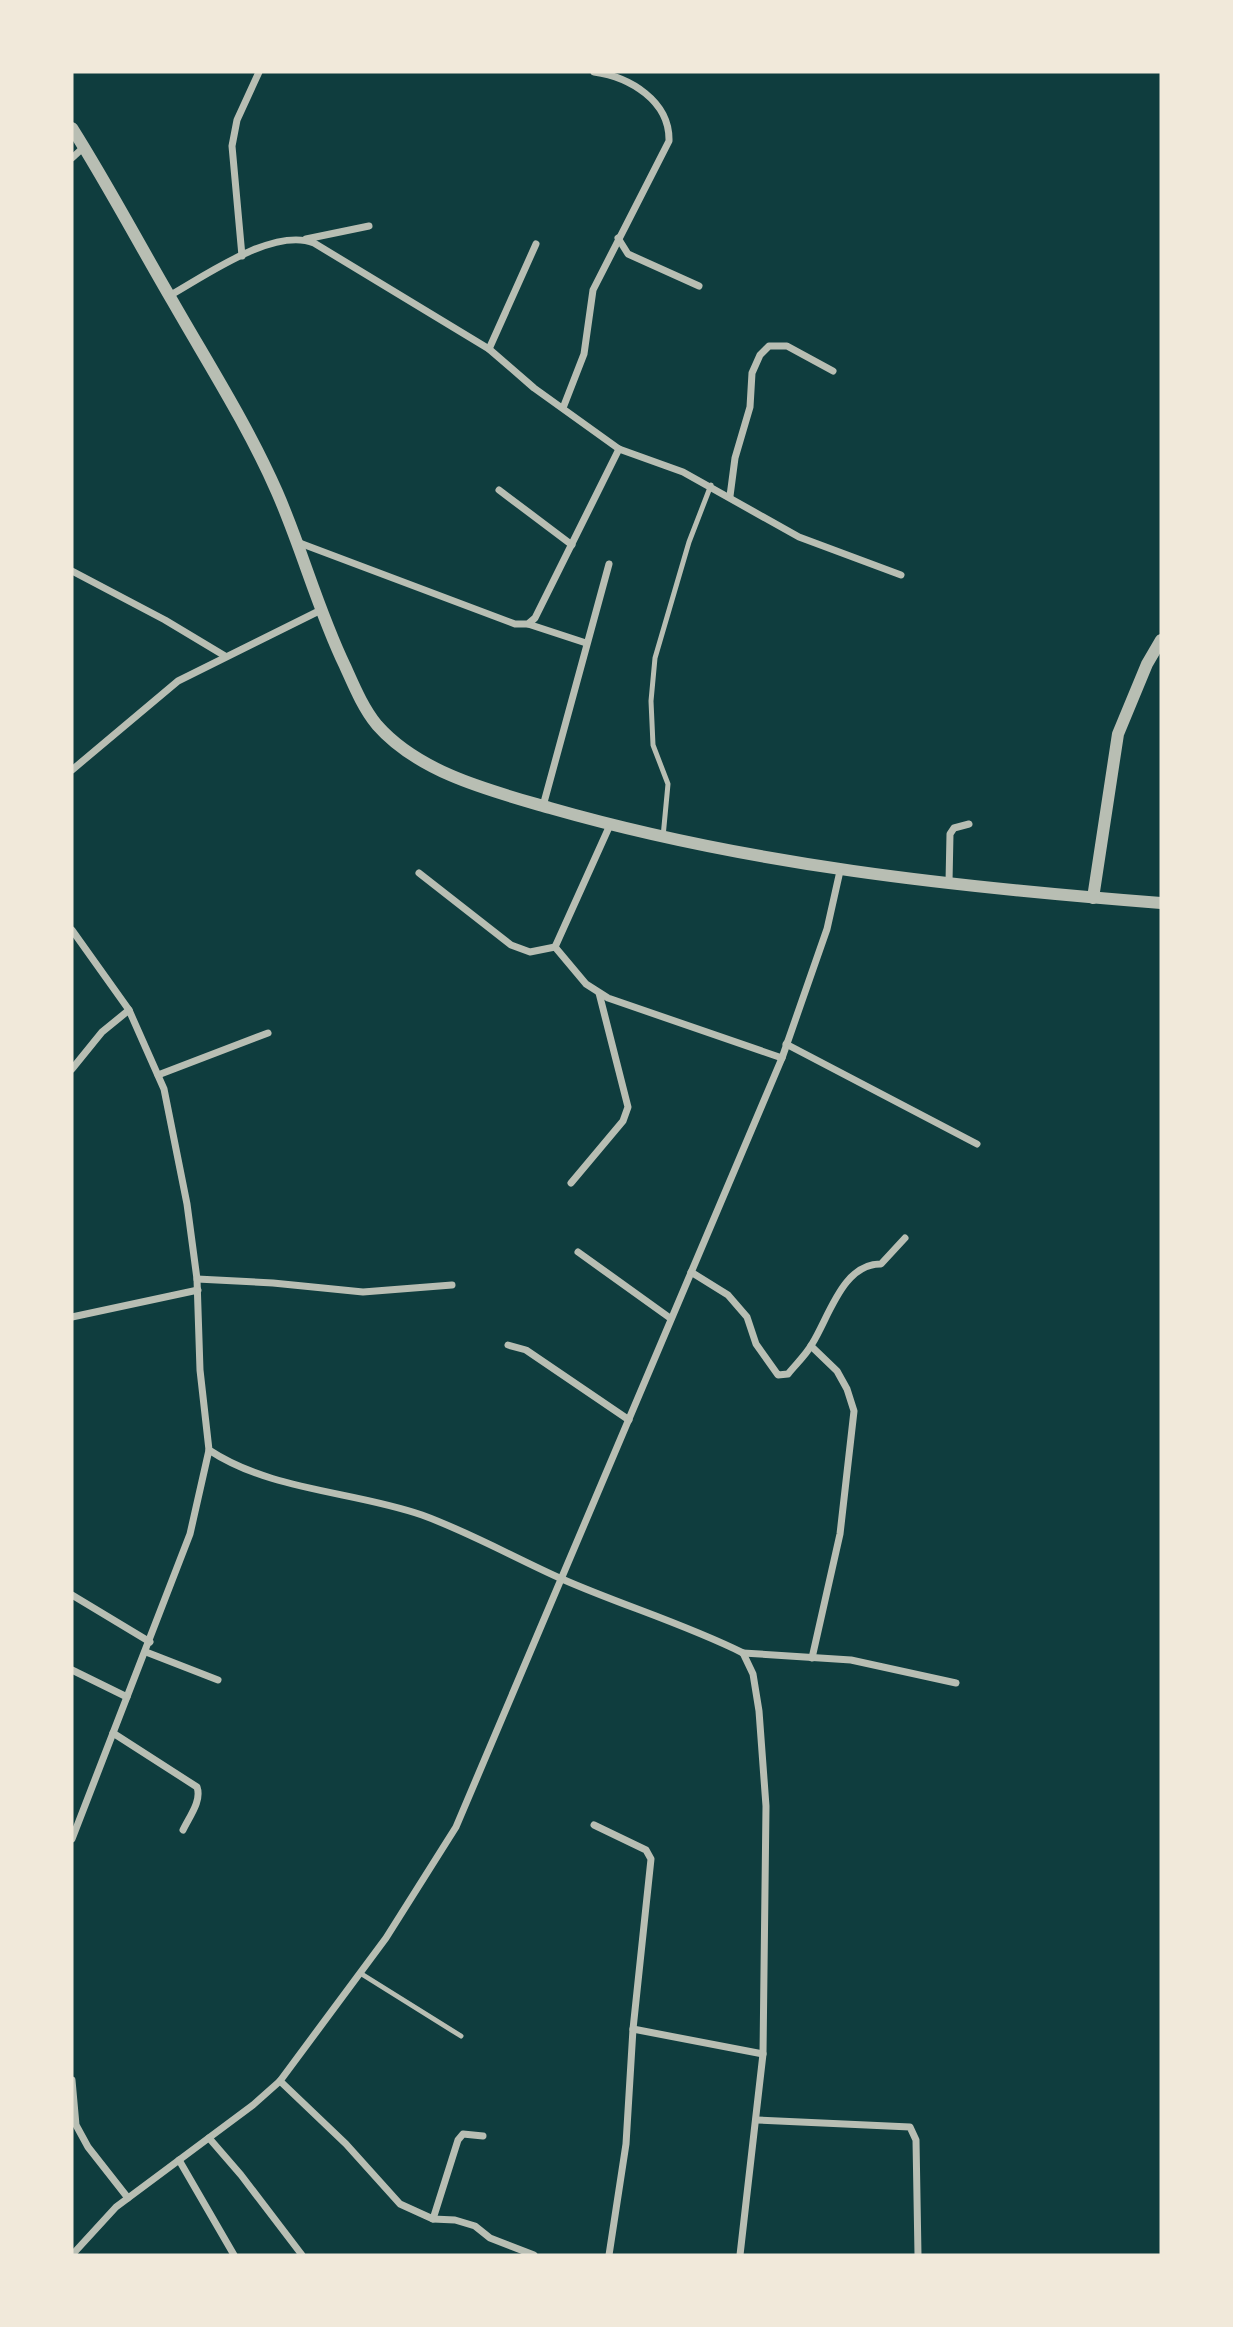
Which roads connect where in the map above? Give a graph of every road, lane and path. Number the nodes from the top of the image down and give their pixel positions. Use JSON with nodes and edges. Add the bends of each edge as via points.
{"nodes":[{"id":1,"x":259,"y":72,"type":"edge"},
{"id":2,"x":594,"y":72,"type":"edge"},
{"id":3,"x":72,"y":128,"type":"edge"},
{"id":4,"x":84,"y":147,"type":"junction"},
{"id":5,"x":72,"y":158,"type":"edge"},
{"id":6,"x":369,"y":226,"type":"dead end"},
{"id":7,"x":618,"y":238,"type":"junction"},
{"id":8,"x":305,"y":239,"type":"junction"},
{"id":9,"x":537,"y":244,"type":"dead end"},
{"id":10,"x":242,"y":256,"type":"junction"},
{"id":11,"x":699,"y":286,"type":"dead end"},
{"id":12,"x":169,"y":296,"type":"junction"},
{"id":13,"x":489,"y":349,"type":"junction"},
{"id":14,"x":833,"y":371,"type":"dead end"},
{"id":15,"x":563,"y":408,"type":"junction"},
{"id":16,"x":619,"y":449,"type":"junction"},
{"id":17,"x":711,"y":485,"type":"junction"},
{"id":18,"x":499,"y":490,"type":"dead end"},
{"id":19,"x":730,"y":496,"type":"junction"},
{"id":20,"x":296,"y":542,"type":"junction"},
{"id":21,"x":572,"y":545,"type":"junction"},
{"id":22,"x":609,"y":564,"type":"dead end"},
{"id":23,"x":72,"y":571,"type":"edge"},
{"id":24,"x":901,"y":575,"type":"dead end"},
{"id":25,"x":321,"y":610,"type":"junction"},
{"id":26,"x":528,"y":624,"type":"junction"},
{"id":27,"x":1161,"y":640,"type":"edge"},
{"id":28,"x":586,"y":643,"type":"junction"},
{"id":29,"x":225,"y":656,"type":"junction"},
{"id":30,"x":72,"y":770,"type":"edge"},
{"id":31,"x":543,"y":806,"type":"junction"},
{"id":32,"x":969,"y":824,"type":"dead end"},
{"id":33,"x":610,"y":825,"type":"junction"},
{"id":34,"x":663,"y":837,"type":"junction"},
{"id":35,"x":840,"y":871,"type":"junction"},
{"id":36,"x":419,"y":873,"type":"dead end"},
{"id":37,"x":949,"y":882,"type":"junction"},
{"id":38,"x":1093,"y":898,"type":"junction"},
{"id":39,"x":1161,"y":903,"type":"edge"},
{"id":40,"x":72,"y":930,"type":"edge"},
{"id":41,"x":555,"y":947,"type":"junction"},
{"id":42,"x":599,"y":993,"type":"junction"},
{"id":43,"x":130,"y":1010,"type":"junction"},
{"id":44,"x":268,"y":1033,"type":"dead end"},
{"id":45,"x":786,"y":1044,"type":"junction"},
{"id":46,"x":782,"y":1058,"type":"junction"},
{"id":47,"x":72,"y":1069,"type":"edge"},
{"id":48,"x":158,"y":1075,"type":"junction"},
{"id":49,"x":977,"y":1144,"type":"dead end"},
{"id":50,"x":571,"y":1183,"type":"dead end"},
{"id":51,"x":905,"y":1238,"type":"dead end"},
{"id":52,"x":578,"y":1252,"type":"dead end"},
{"id":53,"x":691,"y":1272,"type":"junction"},
{"id":54,"x":197,"y":1279,"type":"junction"},
{"id":55,"x":452,"y":1285,"type":"dead end"},
{"id":56,"x":198,"y":1290,"type":"junction"},
{"id":57,"x":72,"y":1317,"type":"edge"},
{"id":58,"x":670,"y":1318,"type":"junction"},
{"id":59,"x":508,"y":1345,"type":"dead end"},
{"id":60,"x":811,"y":1346,"type":"junction"},
{"id":61,"x":629,"y":1420,"type":"junction"},
{"id":62,"x":209,"y":1450,"type":"junction"},
{"id":63,"x":563,"y":1579,"type":"junction"},
{"id":64,"x":72,"y":1595,"type":"edge"},
{"id":65,"x":150,"y":1642,"type":"junction"},
{"id":66,"x":146,"y":1652,"type":"junction"},
{"id":67,"x":743,"y":1653,"type":"junction"},
{"id":68,"x":812,"y":1658,"type":"junction"},
{"id":69,"x":72,"y":1670,"type":"edge"},
{"id":70,"x":218,"y":1681,"type":"dead end"},
{"id":71,"x":956,"y":1683,"type":"dead end"},
{"id":72,"x":127,"y":1698,"type":"junction"},
{"id":73,"x":113,"y":1733,"type":"junction"},
{"id":74,"x":594,"y":1825,"type":"dead end"},
{"id":75,"x":183,"y":1830,"type":"dead end"},
{"id":76,"x":72,"y":1839,"type":"edge"},
{"id":77,"x":360,"y":1973,"type":"junction"},
{"id":78,"x":633,"y":2029,"type":"junction"},
{"id":79,"x":461,"y":2036,"type":"dead end"},
{"id":80,"x":763,"y":2054,"type":"junction"},
{"id":81,"x":72,"y":2080,"type":"edge"},
{"id":82,"x":280,"y":2081,"type":"junction"},
{"id":83,"x":757,"y":2120,"type":"junction"},
{"id":84,"x":483,"y":2136,"type":"dead end"},
{"id":85,"x":208,"y":2138,"type":"junction"},
{"id":86,"x":179,"y":2160,"type":"junction"},
{"id":87,"x":128,"y":2197,"type":"junction"},
{"id":88,"x":433,"y":2219,"type":"junction"},
{"id":89,"x":72,"y":2255,"type":"edge"},
{"id":90,"x":233,"y":2255,"type":"edge"},
{"id":91,"x":302,"y":2255,"type":"edge"},
{"id":92,"x":534,"y":2255,"type":"edge"},
{"id":93,"x":609,"y":2255,"type":"edge"},
{"id":94,"x":740,"y":2255,"type":"edge"},
{"id":95,"x":918,"y":2255,"type":"edge"}],
"edges":[{"from":1,"to":10,"type":"street","via":[[237,120],[232,146]]},
{"from":2,"to":7,"type":"street","via":[[632,82],[642,90],[661,112],[669,135],[666,150]]},
{"from":3,"to":4,"type":"street"},
{"from":4,"to":5,"type":"street"},
{"from":4,"to":12,"type":"street"},
{"from":6,"to":8,"type":"street"},
{"from":7,"to":11,"type":"street","via":[[628,254]]},
{"from":7,"to":15,"type":"street","via":[[593,290],[584,354]]},
{"from":8,"to":10,"type":"street","via":[[267,245]]},
{"from":8,"to":13,"type":"street"},
{"from":9,"to":13,"type":"street"},
{"from":10,"to":12,"type":"street"},
{"from":12,"to":20,"type":"street","via":[[246,428]]},
{"from":13,"to":15,"type":"street"},
{"from":14,"to":19,"type":"street","via":[[788,346],[769,346],[760,355],[752,373],[750,407]]},
{"from":15,"to":16,"type":"street"},
{"from":16,"to":17,"type":"street"},
{"from":16,"to":21,"type":"street"},
{"from":17,"to":19,"type":"street"},
{"from":17,"to":34,"type":"lane","via":[[655,658],[653,746],[668,783]]},
{"from":18,"to":21,"type":"street"},
{"from":19,"to":24,"type":"street","via":[[799,537]]},
{"from":20,"to":25,"type":"street"},
{"from":20,"to":26,"type":"street","via":[[515,624]]},
{"from":21,"to":26,"type":"street"},
{"from":22,"to":28,"type":"street"},
{"from":23,"to":29,"type":"street"},
{"from":25,"to":29,"type":"street"},
{"from":25,"to":31,"type":"street","via":[[351,680],[379,727],[411,754],[447,773]]},
{"from":26,"to":28,"type":"street"},
{"from":27,"to":38,"type":"street","via":[[1118,734]]},
{"from":28,"to":31,"type":"street"},
{"from":29,"to":30,"type":"street","via":[[178,681]]},
{"from":31,"to":33,"type":"street"},
{"from":32,"to":37,"type":"street","via":[[950,834]]},
{"from":33,"to":34,"type":"street"},
{"from":33,"to":41,"type":"street"},
{"from":34,"to":35,"type":"street"},
{"from":35,"to":37,"type":"street"},
{"from":35,"to":45,"type":"street","via":[[827,929]]},
{"from":36,"to":41,"type":"street","via":[[511,944],[530,952]]},
{"from":37,"to":38,"type":"street"},
{"from":38,"to":39,"type":"street"},
{"from":40,"to":43,"type":"street"},
{"from":41,"to":42,"type":"street"},
{"from":42,"to":46,"type":"street"},
{"from":42,"to":50,"type":"street","via":[[628,1107],[623,1121]]},
{"from":43,"to":47,"type":"street","via":[[102,1032]]},
{"from":43,"to":48,"type":"street"},
{"from":44,"to":48,"type":"street"},
{"from":45,"to":46,"type":"street"},
{"from":45,"to":49,"type":"street"},
{"from":46,"to":53,"type":"street"},
{"from":48,"to":54,"type":"street","via":[[187,1204]]},
{"from":51,"to":60,"type":"street","via":[[881,1264],[858,1270],[839,1294]]},
{"from":52,"to":58,"type":"street"},
{"from":53,"to":58,"type":"street"},
{"from":53,"to":60,"type":"street","via":[[727,1295],[747,1317],[756,1344],[778,1375],[788,1374]]},
{"from":54,"to":55,"type":"street","via":[[363,1292]]},
{"from":54,"to":56,"type":"street"},
{"from":56,"to":57,"type":"street"},
{"from":56,"to":62,"type":"street"},
{"from":58,"to":61,"type":"street"},
{"from":59,"to":61,"type":"street","via":[[527,1350]]},
{"from":60,"to":68,"type":"street","via":[[837,1371],[854,1411],[840,1534]]},
{"from":61,"to":63,"type":"street"},
{"from":62,"to":63,"type":"street","via":[[229,1464],[424,1516]]},
{"from":62,"to":65,"type":"street","via":[[190,1534]]},
{"from":63,"to":67,"type":"street"},
{"from":63,"to":77,"type":"street","via":[[456,1827]]},
{"from":64,"to":65,"type":"street"},
{"from":65,"to":66,"type":"street"},
{"from":66,"to":70,"type":"street"},
{"from":66,"to":72,"type":"street"},
{"from":67,"to":68,"type":"street"},
{"from":67,"to":80,"type":"street","via":[[757,1699],[766,1807]]},
{"from":68,"to":71,"type":"street","via":[[851,1660]]},
{"from":69,"to":72,"type":"street"},
{"from":72,"to":73,"type":"street"},
{"from":73,"to":75,"type":"street","via":[[197,1787],[199,1794]]},
{"from":73,"to":76,"type":"street"},
{"from":74,"to":78,"type":"street","via":[[646,1850],[651,1859]]},
{"from":77,"to":79,"type":"lane"},
{"from":77,"to":82,"type":"street"},
{"from":78,"to":80,"type":"street"},
{"from":78,"to":93,"type":"street","via":[[626,2144]]},
{"from":80,"to":83,"type":"street"},
{"from":81,"to":87,"type":"street","via":[[76,2125]]},
{"from":82,"to":85,"type":"street"},
{"from":82,"to":88,"type":"street","via":[[400,2204]]},
{"from":83,"to":94,"type":"street"},
{"from":83,"to":95,"type":"street","via":[[910,2127],[916,2140]]},
{"from":84,"to":88,"type":"street","via":[[463,2134],[458,2140]]},
{"from":85,"to":86,"type":"street"},
{"from":85,"to":91,"type":"street"},
{"from":86,"to":87,"type":"street"},
{"from":86,"to":90,"type":"street"},
{"from":87,"to":89,"type":"street"},
{"from":88,"to":92,"type":"street","via":[[475,2226],[490,2238]]}]}
